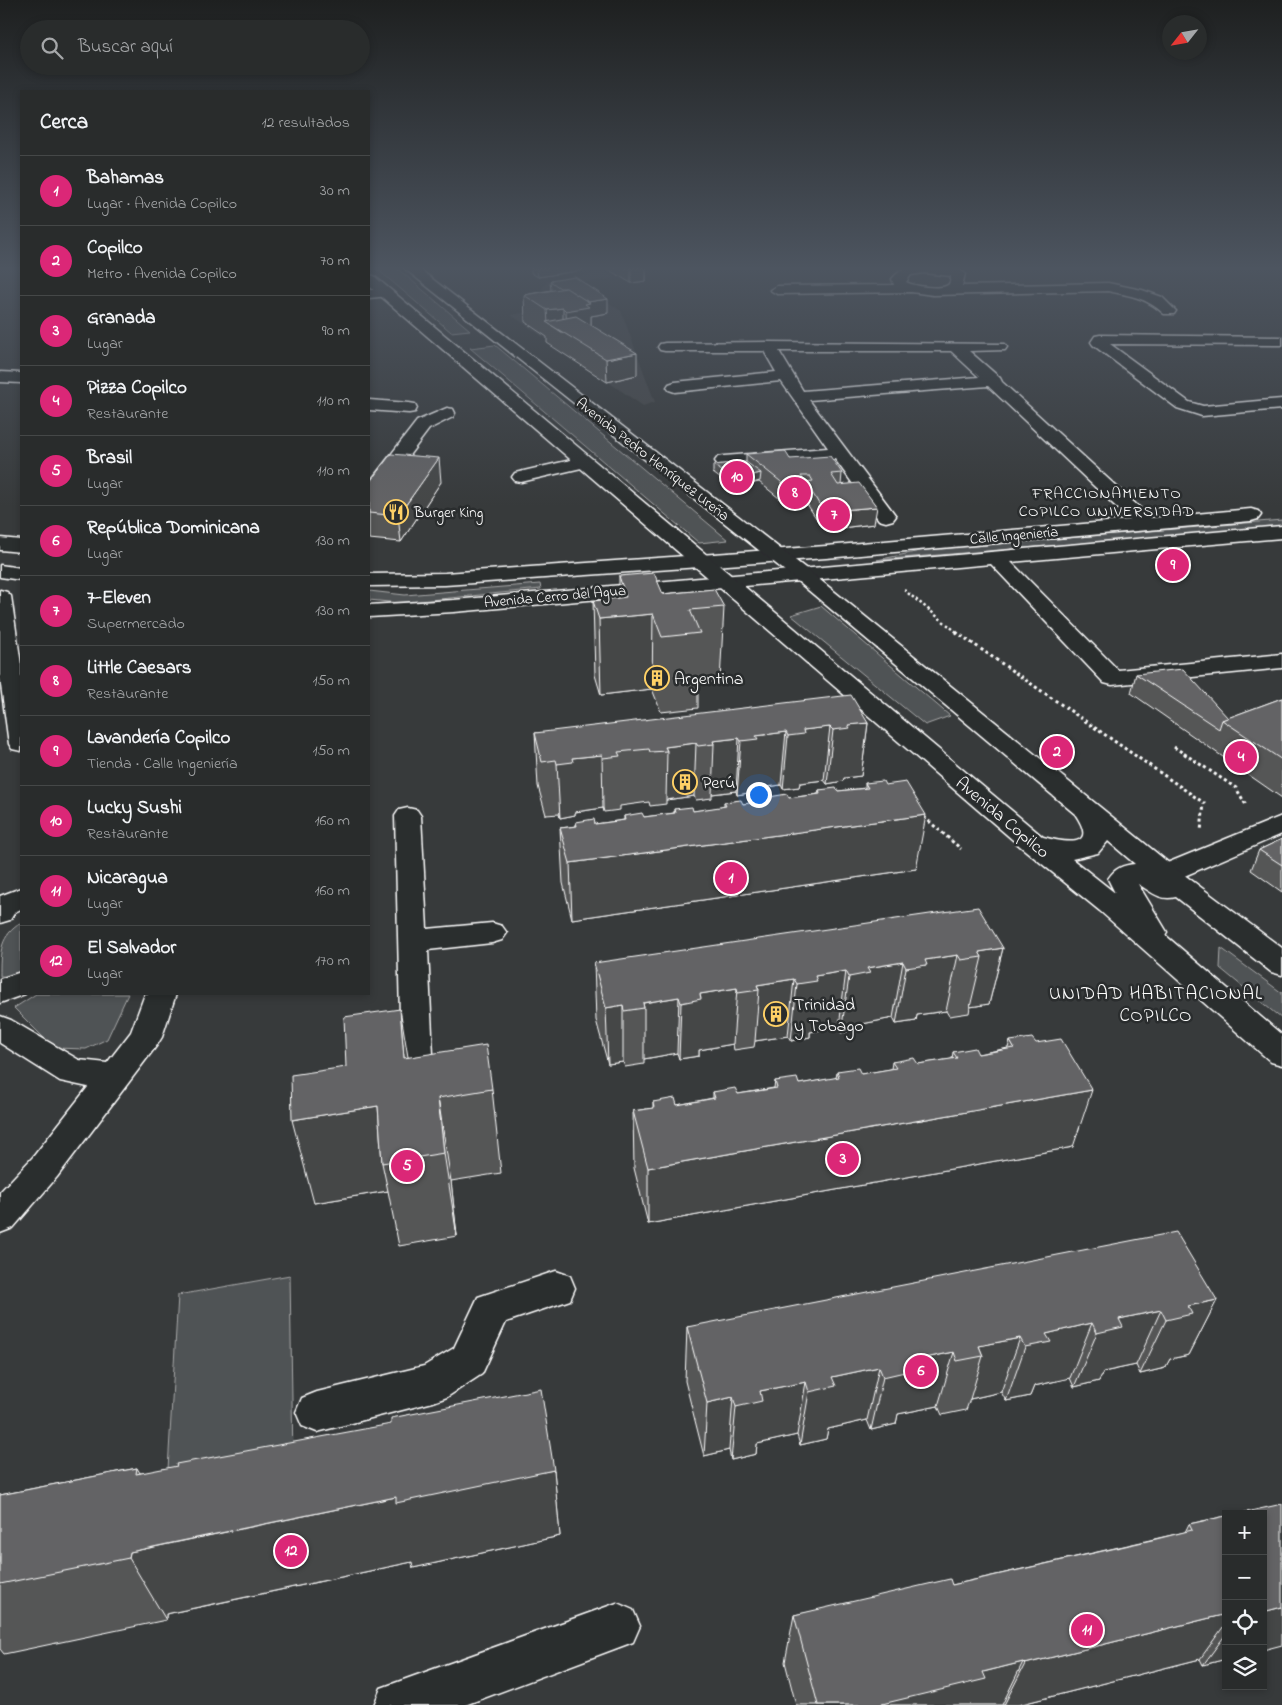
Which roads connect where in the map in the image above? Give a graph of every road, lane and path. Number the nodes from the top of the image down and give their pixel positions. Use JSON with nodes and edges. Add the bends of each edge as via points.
{"nodes":[{"id":1,"x":955,"y":347,"type":"edge"},
{"id":2,"x":451,"y":348,"type":"edge"},
{"id":3,"x":512,"y":348,"type":"edge"},
{"id":4,"x":769,"y":348,"type":"edge"},
{"id":5,"x":1106,"y":348,"type":"edge"},
{"id":6,"x":785,"y":376,"type":"junction"},
{"id":7,"x":0,"y":377,"type":"edge"},
{"id":8,"x":20,"y":378,"type":"edge"},
{"id":9,"x":994,"y":381,"type":"junction"},
{"id":10,"x":674,"y":387,"type":"dead end"},
{"id":11,"x":798,"y":396,"type":"junction"},
{"id":12,"x":370,"y":404,"type":"edge"},
{"id":13,"x":1282,"y":404,"type":"edge"},
{"id":14,"x":409,"y":408,"type":"dead end"},
{"id":15,"x":447,"y":413,"type":"dead end"},
{"id":16,"x":839,"y":453,"type":"junction"},
{"id":17,"x":724,"y":461,"type":"dead end"},
{"id":18,"x":584,"y":462,"type":"junction"},
{"id":19,"x":521,"y":477,"type":"dead end"},
{"id":20,"x":370,"y":494,"type":"edge"},
{"id":21,"x":1272,"y":514,"type":"dead end"},
{"id":22,"x":886,"y":516,"type":"dead end"},
{"id":23,"x":1146,"y":524,"type":"junction"},
{"id":24,"x":1282,"y":532,"type":"edge"},
{"id":25,"x":0,"y":544,"type":"edge"},
{"id":26,"x":20,"y":546,"type":"edge"},
{"id":27,"x":863,"y":548,"type":"junction"},
{"id":28,"x":776,"y":556,"type":"junction"},
{"id":29,"x":995,"y":557,"type":"junction"},
{"id":30,"x":700,"y":560,"type":"junction"},
{"id":31,"x":872,"y":567,"type":"junction"},
{"id":32,"x":0,"y":572,"type":"edge"},
{"id":33,"x":20,"y":574,"type":"edge"},
{"id":34,"x":375,"y":574,"type":"edge"},
{"id":35,"x":802,"y":575,"type":"junction"},
{"id":36,"x":724,"y":581,"type":"junction"},
{"id":37,"x":904,"y":590,"type":"dead end"},
{"id":38,"x":0,"y":596,"type":"edge"},
{"id":39,"x":370,"y":612,"type":"edge"},
{"id":40,"x":1282,"y":661,"type":"edge"},
{"id":41,"x":20,"y":737,"type":"edge"},
{"id":42,"x":1174,"y":747,"type":"dead end"},
{"id":43,"x":1246,"y":805,"type":"dead end"},
{"id":44,"x":1086,"y":810,"type":"junction"},
{"id":45,"x":918,"y":813,"type":"edge"},
{"id":46,"x":408,"y":816,"type":"dead end"},
{"id":47,"x":1282,"y":824,"type":"edge"},
{"id":48,"x":1030,"y":840,"type":"junction"},
{"id":49,"x":961,"y":850,"type":"dead end"},
{"id":50,"x":1199,"y":859,"type":"junction"},
{"id":51,"x":1165,"y":874,"type":"junction"},
{"id":52,"x":492,"y":933,"type":"dead end"},
{"id":53,"x":413,"y":941,"type":"junction"},
{"id":54,"x":1158,"y":946,"type":"junction"},
{"id":55,"x":1282,"y":965,"type":"edge"},
{"id":56,"x":20,"y":983,"type":"edge"},
{"id":57,"x":0,"y":992,"type":"edge"},
{"id":58,"x":160,"y":995,"type":"edge"},
{"id":59,"x":0,"y":1028,"type":"edge"},
{"id":60,"x":1282,"y":1053,"type":"edge"},
{"id":61,"x":416,"y":1055,"type":"edge"},
{"id":62,"x":113,"y":1077,"type":"junction"},
{"id":63,"x":0,"y":1217,"type":"edge"},
{"id":64,"x":556,"y":1288,"type":"dead end"},
{"id":65,"x":317,"y":1412,"type":"dead end"},
{"id":66,"x":617,"y":1626,"type":"dead end"},
{"id":67,"x":398,"y":1705,"type":"edge"}],
"edges":[{"from":1,"to":9,"type":"street"},
{"from":2,"to":18,"type":"street"},
{"from":3,"to":28,"type":"street","name":"Avenida Pedro Henríquez Ureña"},
{"from":4,"to":6,"type":"street"},
{"from":5,"to":13,"type":"street","via":[[1191,408],[1202,411]]},
{"from":6,"to":10,"type":"street"},
{"from":6,"to":11,"type":"street"},
{"from":7,"to":8,"type":"street"},
{"from":9,"to":11,"type":"street"},
{"from":9,"to":23,"type":"street"},
{"from":11,"to":16,"type":"street"},
{"from":12,"to":14,"type":"street"},
{"from":15,"to":20,"type":"street","via":[[423,425]]},
{"from":16,"to":17,"type":"street"},
{"from":16,"to":22,"type":"street"},
{"from":18,"to":19,"type":"street"},
{"from":18,"to":30,"type":"street"},
{"from":21,"to":23,"type":"street","name":"Calle Ingeniería"},
{"from":23,"to":27,"type":"street","name":"Calle Ingeniería"},
{"from":24,"to":29,"type":"street","name":"Calle Ingeniería"},
{"from":25,"to":26,"type":"street"},
{"from":27,"to":28,"type":"street","name":"Calle Ingeniería"},
{"from":27,"to":31,"type":"street","via":[[858,557]]},
{"from":28,"to":30,"type":"street","name":"Avenida Cerro del Agua"},
{"from":28,"to":35,"type":"street","name":"Avenida Pedro Henríquez Ureña"},
{"from":29,"to":31,"type":"street","name":"Calle Ingeniería"},
{"from":29,"to":40,"type":"street","via":[[1112,678]]},
{"from":30,"to":34,"type":"street","name":"Avenida Cerro del Agua","via":[[445,578]]},
{"from":30,"to":36,"type":"street"},
{"from":31,"to":35,"type":"street","name":"Calle Ingeniería"},
{"from":32,"to":33,"type":"street"},
{"from":35,"to":36,"type":"street","name":"Avenida Cerro del Agua"},
{"from":35,"to":44,"type":"street"},
{"from":36,"to":39,"type":"street","name":"Avenida Cerro del Agua"},
{"from":36,"to":48,"type":"street","name":"Avenida Copilco"},
{"from":37,"to":50,"type":"path","via":[[971,644],[1204,803]]},
{"from":38,"to":41,"type":"street"},
{"from":42,"to":43,"type":"path","via":[[1236,788]]},
{"from":44,"to":48,"type":"street","via":[[1098,834],[1089,846],[1054,850]]},
{"from":44,"to":51,"type":"street"},
{"from":45,"to":49,"type":"path"},
{"from":46,"to":53,"type":"street"},
{"from":47,"to":50,"type":"street"},
{"from":48,"to":54,"type":"street","name":"Avenida Copilco"},
{"from":50,"to":51,"type":"street"},
{"from":51,"to":55,"type":"street"},
{"from":52,"to":53,"type":"street"},
{"from":53,"to":61,"type":"street"},
{"from":54,"to":55,"type":"street","via":[[1144,916],[1122,883],[1125,875],[1139,873],[1148,876],[1228,935]]},
{"from":54,"to":60,"type":"street","name":"Avenida Copilco"},
{"from":56,"to":57,"type":"street"},
{"from":58,"to":62,"type":"street","via":[[146,1037]]},
{"from":59,"to":62,"type":"street","via":[[72,1072]]},
{"from":62,"to":63,"type":"street","via":[[45,1167]]},
{"from":64,"to":65,"type":"street","via":[[492,1309],[468,1361],[433,1383]]},
{"from":66,"to":67,"type":"street"}]}
